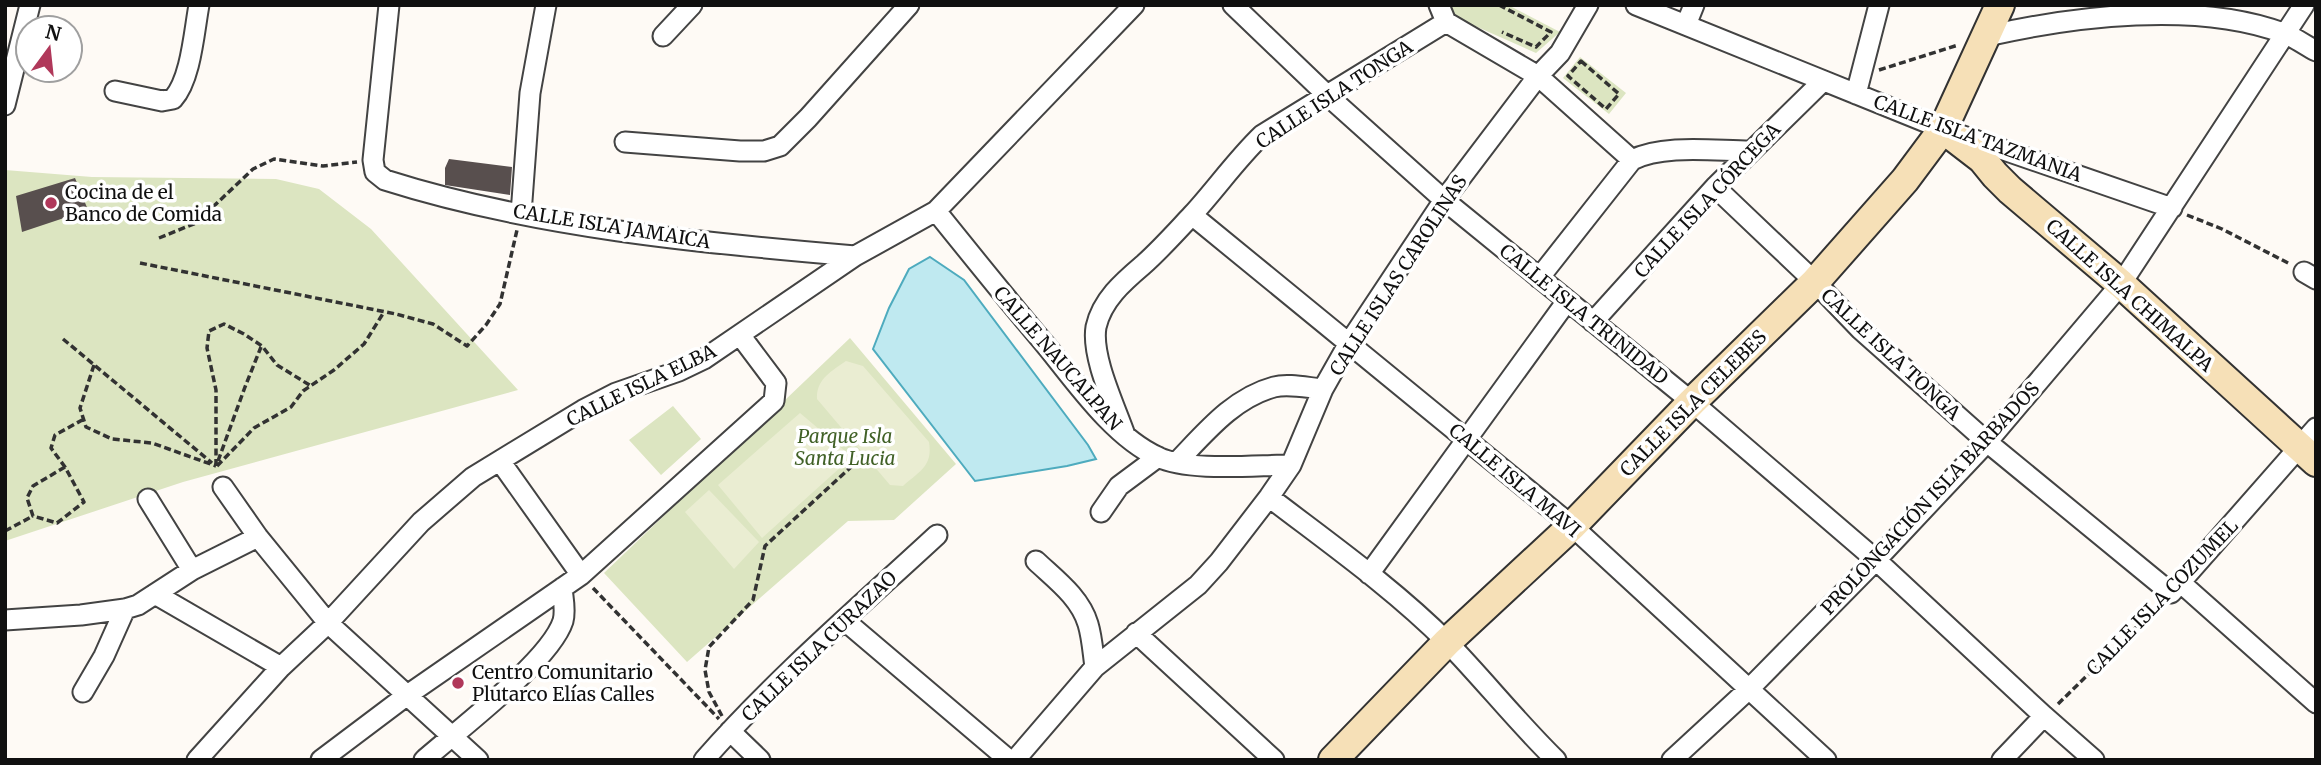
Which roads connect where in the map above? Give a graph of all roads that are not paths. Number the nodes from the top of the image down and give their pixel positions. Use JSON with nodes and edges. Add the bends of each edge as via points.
{"nodes":[{"id":1,"x":30,"y":5,"type":"edge"},
{"id":2,"x":199,"y":5,"type":"edge"},
{"id":3,"x":389,"y":5,"type":"edge"},
{"id":4,"x":546,"y":5,"type":"edge"},
{"id":5,"x":691,"y":5,"type":"edge"},
{"id":6,"x":909,"y":5,"type":"edge"},
{"id":7,"x":1134,"y":5,"type":"edge"},
{"id":8,"x":1233,"y":5,"type":"edge"},
{"id":9,"x":1588,"y":5,"type":"edge"},
{"id":10,"x":1636,"y":5,"type":"edge"},
{"id":11,"x":1693,"y":5,"type":"edge"},
{"id":12,"x":1878,"y":5,"type":"edge"},
{"id":13,"x":2000,"y":5,"type":"edge"},
{"id":14,"x":2304,"y":5,"type":"edge"},
{"id":15,"x":2157,"y":10,"type":"edge"},
{"id":16,"x":1443,"y":14,"type":"edge"},
{"id":17,"x":1686,"y":25,"type":"junction"},
{"id":18,"x":2284,"y":34,"type":"junction"},
{"id":19,"x":1987,"y":36,"type":"junction"},
{"id":20,"x":663,"y":37,"type":"dead end"},
{"id":21,"x":2316,"y":51,"type":"edge"},
{"id":22,"x":1538,"y":76,"type":"junction"},
{"id":23,"x":1823,"y":81,"type":"junction"},
{"id":24,"x":1858,"y":85,"type":"junction"},
{"id":25,"x":114,"y":91,"type":"dead end"},
{"id":26,"x":1328,"y":96,"type":"junction"},
{"id":27,"x":5,"y":105,"type":"edge"},
{"id":28,"x":1943,"y":129,"type":"junction"},
{"id":29,"x":1977,"y":140,"type":"junction"},
{"id":30,"x":625,"y":142,"type":"dead end"},
{"id":31,"x":1750,"y":151,"type":"junction"},
{"id":32,"x":1632,"y":160,"type":"junction"},
{"id":33,"x":2190,"y":180,"type":"junction"},
{"id":34,"x":1715,"y":187,"type":"junction"},
{"id":35,"x":1444,"y":200,"type":"junction"},
{"id":36,"x":2172,"y":208,"type":"junction"},
{"id":37,"x":936,"y":211,"type":"junction"},
{"id":38,"x":521,"y":214,"type":"junction"},
{"id":39,"x":1192,"y":215,"type":"junction"},
{"id":40,"x":855,"y":256,"type":"junction"},
{"id":41,"x":1539,"y":278,"type":"junction"},
{"id":42,"x":1815,"y":282,"type":"junction"},
{"id":43,"x":2121,"y":284,"type":"junction"},
{"id":44,"x":1567,"y":301,"type":"junction"},
{"id":45,"x":1593,"y":322,"type":"junction"},
{"id":46,"x":740,"y":335,"type":"junction"},
{"id":47,"x":1349,"y":343,"type":"junction"},
{"id":48,"x":1323,"y":389,"type":"junction"},
{"id":49,"x":1692,"y":402,"type":"junction"},
{"id":50,"x":1125,"y":435,"type":"junction"},
{"id":51,"x":1468,"y":440,"type":"junction"},
{"id":52,"x":1987,"y":442,"type":"junction"},
{"id":53,"x":2310,"y":446,"type":"edge"},
{"id":54,"x":1158,"y":457,"type":"junction"},
{"id":55,"x":500,"y":461,"type":"junction"},
{"id":56,"x":1177,"y":462,"type":"junction"},
{"id":57,"x":1291,"y":465,"type":"junction"},
{"id":58,"x":223,"y":487,"type":"road end"},
{"id":59,"x":1269,"y":497,"type":"junction"},
{"id":60,"x":148,"y":499,"type":"dead end"},
{"id":61,"x":1101,"y":512,"type":"dead end"},
{"id":62,"x":1572,"y":526,"type":"junction"},
{"id":63,"x":937,"y":535,"type":"dead end"},
{"id":64,"x":258,"y":537,"type":"junction"},
{"id":65,"x":1876,"y":560,"type":"junction"},
{"id":66,"x":1036,"y":561,"type":"dead end"},
{"id":67,"x":192,"y":570,"type":"junction"},
{"id":68,"x":1369,"y":574,"type":"junction"},
{"id":69,"x":581,"y":575,"type":"junction"},
{"id":70,"x":562,"y":588,"type":"junction"},
{"id":71,"x":2176,"y":588,"type":"junction"},
{"id":72,"x":155,"y":594,"type":"junction"},
{"id":73,"x":125,"y":609,"type":"junction"},
{"id":74,"x":5,"y":620,"type":"edge"},
{"id":75,"x":844,"y":620,"type":"junction"},
{"id":76,"x":328,"y":623,"type":"junction"},
{"id":77,"x":1136,"y":633,"type":"junction"},
{"id":78,"x":1447,"y":642,"type":"junction"},
{"id":79,"x":282,"y":667,"type":"junction"},
{"id":80,"x":1095,"y":667,"type":"junction"},
{"id":81,"x":1749,"y":689,"type":"junction"},
{"id":82,"x":83,"y":692,"type":"dead end"},
{"id":83,"x":406,"y":696,"type":"junction"},
{"id":84,"x":2316,"y":703,"type":"edge"},
{"id":85,"x":2044,"y":716,"type":"junction"},
{"id":86,"x":730,"y":731,"type":"junction"},
{"id":87,"x":451,"y":736,"type":"junction"},
{"id":88,"x":206,"y":757,"type":"edge"},
{"id":89,"x":321,"y":760,"type":"edge"},
{"id":90,"x":424,"y":760,"type":"edge"},
{"id":91,"x":478,"y":760,"type":"edge"},
{"id":92,"x":705,"y":760,"type":"edge"},
{"id":93,"x":760,"y":760,"type":"edge"},
{"id":94,"x":1009,"y":760,"type":"edge"},
{"id":95,"x":1015,"y":760,"type":"edge"},
{"id":96,"x":1273,"y":760,"type":"edge"},
{"id":97,"x":1333,"y":760,"type":"edge"},
{"id":98,"x":1556,"y":760,"type":"edge"},
{"id":99,"x":1672,"y":760,"type":"edge"},
{"id":100,"x":1826,"y":760,"type":"edge"},
{"id":101,"x":2003,"y":760,"type":"edge"},
{"id":102,"x":2094,"y":760,"type":"edge"}],
"edges":[{"from":1,"to":27,"type":"street"},
{"from":2,"to":25,"type":"street","via":[[179,93],[162,101]]},
{"from":3,"to":38,"type":"street","name":"CALLE ISLA JAMAICA","via":[[374,166],[385,180],[397,184]]},
{"from":4,"to":38,"type":"street","via":[[530,93]]},
{"from":5,"to":20,"type":"street"},
{"from":6,"to":30,"type":"street","via":[[780,146],[740,151]]},
{"from":7,"to":37,"type":"street","name":"CALLE ISLA ELBA"},
{"from":8,"to":26,"type":"street","name":"CALLE ISLA TRINIDAD"},
{"from":9,"to":22,"type":"street","name":"CALLE ISLAS CAROLINAS","via":[[1560,53]]},
{"from":10,"to":17,"type":"street","name":"CALLE ISLA TAZMANIA"},
{"from":11,"to":17,"type":"street"},
{"from":12,"to":24,"type":"street"},
{"from":13,"to":19,"type":"street","name":"CALLE ISLA CELEBES"},
{"from":14,"to":18,"type":"street","name":"PROLONGACIÓN ISLA BARBADOS"},
{"from":15,"to":18,"type":"street","via":[[2250,24]]},
{"from":15,"to":19,"type":"street","via":[[2038,24]]},
{"from":16,"to":22,"type":"street","name":"CALLE ISLA TONGA"},
{"from":16,"to":26,"type":"street","name":"CALLE ISLA TONGA"},
{"from":17,"to":23,"type":"street","name":"CALLE ISLA TAZMANIA"},
{"from":18,"to":21,"type":"street"},
{"from":18,"to":33,"type":"street","name":"PROLONGACIÓN ISLA BARBADOS"},
{"from":19,"to":28,"type":"street","name":"CALLE ISLA CELEBES"},
{"from":22,"to":32,"type":"street","name":"CALLE ISLA TONGA"},
{"from":22,"to":35,"type":"street","name":"CALLE ISLAS CAROLINAS"},
{"from":23,"to":24,"type":"street","name":"CALLE ISLA TAZMANIA"},
{"from":23,"to":31,"type":"street","name":"CALLE ISLA CÓRCEGA"},
{"from":24,"to":28,"type":"street","name":"CALLE ISLA TAZMANIA"},
{"from":26,"to":35,"type":"street","name":"CALLE ISLA TRINIDAD"},
{"from":26,"to":39,"type":"street","name":"CALLE ISLA TONGA","via":[[1262,135]]},
{"from":28,"to":29,"type":"street","name":"CALLE ISLA TAZMANIA"},
{"from":28,"to":42,"type":"street","name":"CALLE ISLA CELEBES","via":[[1905,180]]},
{"from":28,"to":43,"type":"street","name":"CALLE ISLA CHIMALPA"},
{"from":29,"to":33,"type":"street","via":[[2002,135],[2165,193]]},
{"from":29,"to":36,"type":"street","name":"CALLE ISLA TAZMANIA"},
{"from":31,"to":32,"type":"street","via":[[1662,151]]},
{"from":31,"to":34,"type":"street","name":"CALLE ISLA CÓRCEGA"},
{"from":32,"to":41,"type":"street"},
{"from":33,"to":36,"type":"street","name":"PROLONGACIÓN ISLA BARBADOS"},
{"from":34,"to":42,"type":"street","name":"CALLE ISLA TONGA"},
{"from":34,"to":45,"type":"street","name":"CALLE ISLA CÓRCEGA"},
{"from":35,"to":41,"type":"street","name":"CALLE ISLA TRINIDAD"},
{"from":35,"to":47,"type":"street","name":"CALLE ISLAS CAROLINAS"},
{"from":36,"to":43,"type":"street","name":"PROLONGACIÓN ISLA BARBADOS"},
{"from":37,"to":40,"type":"street","name":"CALLE ISLA ELBA"},
{"from":37,"to":50,"type":"street","name":"CALLE NAUCALPAN","via":[[1087,397]]},
{"from":38,"to":40,"type":"street","name":"CALLE ISLA JAMAICA","via":[[679,238]]},
{"from":39,"to":47,"type":"street","name":"CALLE ISLA MAVI"},
{"from":39,"to":50,"type":"street","name":"CALLE ISLA TONGA","via":[[1126,277],[1105,304],[1096,328],[1097,355]]},
{"from":40,"to":46,"type":"street","name":"CALLE ISLA ELBA"},
{"from":41,"to":44,"type":"street","name":"CALLE ISLA TRINIDAD"},
{"from":42,"to":49,"type":"street","name":"CALLE ISLA CELEBES"},
{"from":42,"to":52,"type":"street","name":"CALLE ISLA TONGA","via":[[1861,330]]},
{"from":43,"to":52,"type":"street","name":"PROLONGACIÓN ISLA BARBADOS"},
{"from":43,"to":53,"type":"street","name":"CALLE ISLA CHIMALPA"},
{"from":44,"to":45,"type":"street","name":"CALLE ISLA TRINIDAD"},
{"from":44,"to":51,"type":"street"},
{"from":45,"to":49,"type":"street","name":"CALLE ISLA TRINIDAD"},
{"from":46,"to":55,"type":"street","name":"CALLE ISLA ELBA","via":[[679,371],[583,410]]},
{"from":46,"to":69,"type":"street","via":[[776,383],[774,401]]},
{"from":47,"to":48,"type":"street","name":"CALLE ISLAS CAROLINAS"},
{"from":47,"to":51,"type":"street","name":"CALLE ISLA MAVI"},
{"from":48,"to":56,"type":"street","via":[[1276,386],[1242,401]]},
{"from":48,"to":57,"type":"street","name":"CALLE ISLAS CAROLINAS"},
{"from":49,"to":62,"type":"street","name":"CALLE ISLA CELEBES"},
{"from":49,"to":65,"type":"street","name":"CALLE ISLA TRINIDAD"},
{"from":50,"to":54,"type":"street","name":"CALLE NAUCALPAN"},
{"from":51,"to":62,"type":"street","name":"CALLE ISLA MAVI"},
{"from":51,"to":68,"type":"street"},
{"from":52,"to":65,"type":"street","name":"PROLONGACIÓN ISLA BARBADOS"},
{"from":52,"to":71,"type":"street","name":"CALLE ISLA TONGA"},
{"from":53,"to":71,"type":"street","name":"CALLE ISLA COZUMEL"},
{"from":54,"to":56,"type":"street","name":"CALLE NAUCALPAN"},
{"from":54,"to":61,"type":"street","via":[[1131,474]]},
{"from":55,"to":69,"type":"street"},
{"from":55,"to":76,"type":"street","name":"CALLE ISLA ELBA","via":[[473,477],[421,522]]},
{"from":56,"to":57,"type":"street","name":"CALLE NAUCALPAN"},
{"from":57,"to":59,"type":"street","name":"CALLE ISLAS CAROLINAS"},
{"from":58,"to":64,"type":"street"},
{"from":59,"to":68,"type":"street"},
{"from":59,"to":77,"type":"street","name":"CALLE ISLAS CAROLINAS","via":[[1198,585]]},
{"from":60,"to":67,"type":"street"},
{"from":62,"to":78,"type":"street","name":"CALLE ISLA CELEBES"},
{"from":62,"to":81,"type":"street","name":"CALLE ISLA MAVI"},
{"from":63,"to":75,"type":"street","name":"CALLE ISLA CURAZAO"},
{"from":64,"to":67,"type":"street"},
{"from":64,"to":76,"type":"street"},
{"from":65,"to":81,"type":"street","name":"PROLONGACIÓN ISLA BARBADOS"},
{"from":65,"to":85,"type":"street","name":"CALLE ISLA TRINIDAD"},
{"from":66,"to":80,"type":"street","via":[[1081,608]]},
{"from":67,"to":72,"type":"street"},
{"from":68,"to":78,"type":"street"},
{"from":69,"to":70,"type":"street"},
{"from":70,"to":83,"type":"street"},
{"from":70,"to":87,"type":"street","via":[[563,620],[549,645],[521,676]]},
{"from":71,"to":84,"type":"street","name":"CALLE ISLA TONGA"},
{"from":72,"to":73,"type":"street"},
{"from":72,"to":79,"type":"street"},
{"from":73,"to":74,"type":"street"},
{"from":73,"to":82,"type":"street"},
{"from":75,"to":86,"type":"street","name":"CALLE ISLA CURAZAO"},
{"from":75,"to":94,"type":"street"},
{"from":76,"to":79,"type":"street","name":"CALLE ISLA ELBA"},
{"from":76,"to":83,"type":"street"},
{"from":77,"to":80,"type":"street","name":"CALLE ISLAS CAROLINAS"},
{"from":77,"to":96,"type":"street"},
{"from":78,"to":97,"type":"street","name":"CALLE ISLA CELEBES"},
{"from":78,"to":98,"type":"street"},
{"from":79,"to":88,"type":"street","name":"CALLE ISLA ELBA"},
{"from":80,"to":95,"type":"street","name":"CALLE ISLAS CAROLINAS"},
{"from":81,"to":99,"type":"street","name":"PROLONGACIÓN ISLA BARBADOS"},
{"from":81,"to":100,"type":"street","name":"CALLE ISLA MAVI"},
{"from":83,"to":87,"type":"street"},
{"from":83,"to":89,"type":"street"},
{"from":85,"to":101,"type":"street"},
{"from":85,"to":102,"type":"street","name":"CALLE ISLA TRINIDAD"},
{"from":86,"to":92,"type":"street","name":"CALLE ISLA CURAZAO"},
{"from":86,"to":93,"type":"street"},
{"from":87,"to":90,"type":"street"},
{"from":87,"to":91,"type":"street"}]}
